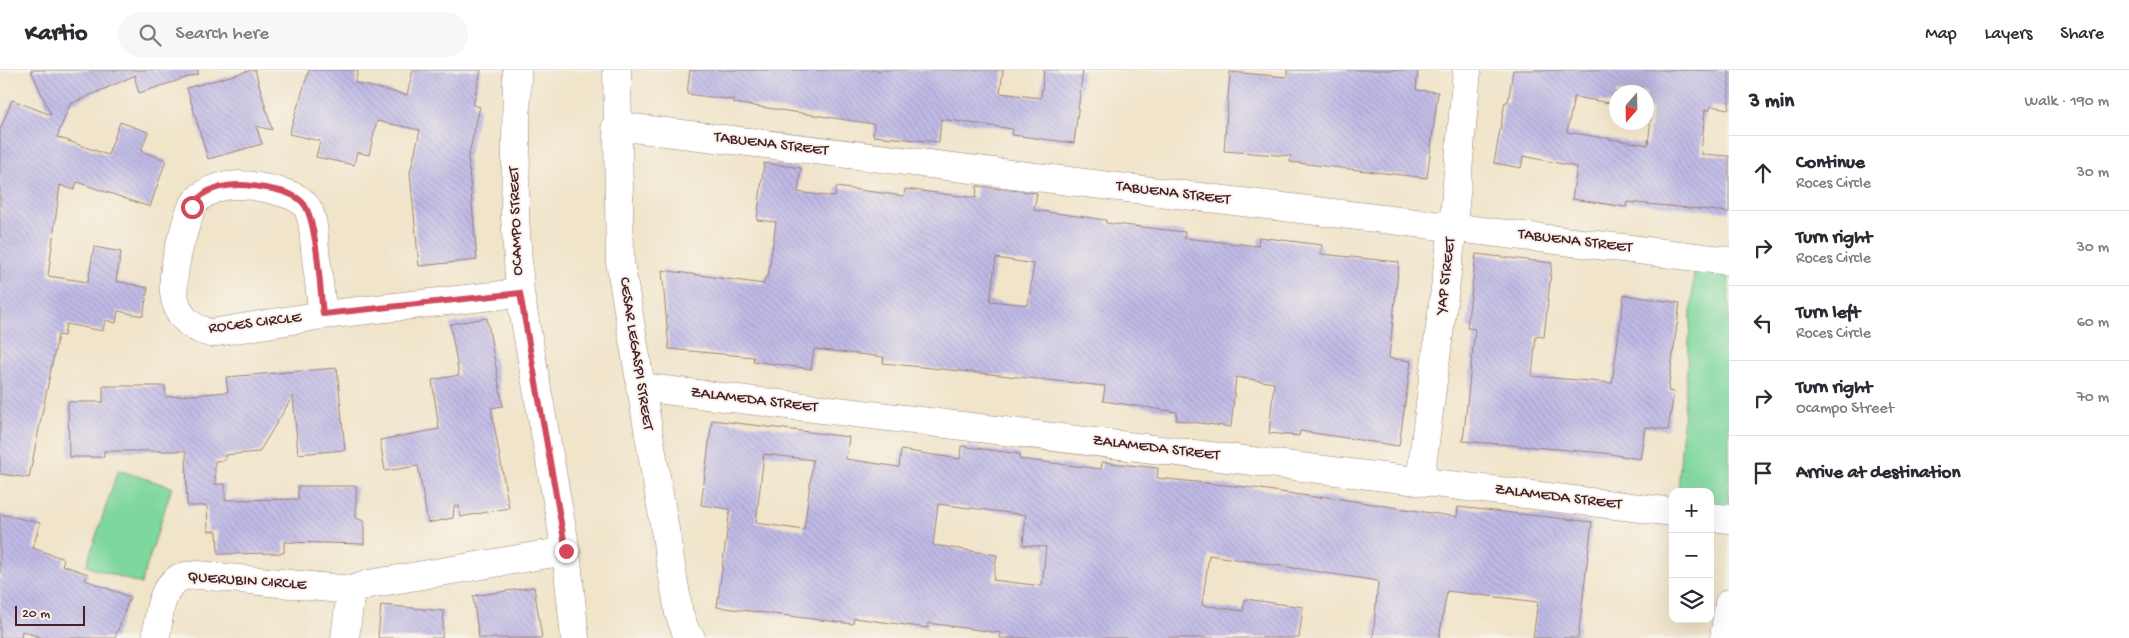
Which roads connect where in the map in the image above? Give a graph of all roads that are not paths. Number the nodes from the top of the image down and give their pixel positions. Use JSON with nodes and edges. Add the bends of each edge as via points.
{"nodes":[{"id":1,"x":516,"y":70,"type":"edge"},
{"id":2,"x":617,"y":70,"type":"edge"},
{"id":3,"x":1467,"y":70,"type":"edge"},
{"id":4,"x":616,"y":126,"type":"junction"},
{"id":5,"x":1453,"y":227,"type":"junction"},
{"id":6,"x":1729,"y":261,"type":"edge"},
{"id":7,"x":520,"y":293,"type":"junction"},
{"id":8,"x":323,"y":314,"type":"junction"},
{"id":9,"x":640,"y":387,"type":"junction"},
{"id":10,"x":1420,"y":481,"type":"junction"},
{"id":11,"x":1669,"y":512,"type":"edge"},
{"id":12,"x":1714,"y":517,"type":"edge"},
{"id":13,"x":1729,"y":519,"type":"edge"},
{"id":14,"x":566,"y":551,"type":"junction"},
{"id":15,"x":351,"y":590,"type":"junction"},
{"id":16,"x":1729,"y":603,"type":"edge"},
{"id":17,"x":689,"y":636,"type":"edge"},
{"id":18,"x":156,"y":638,"type":"edge"},
{"id":19,"x":345,"y":638,"type":"edge"},
{"id":20,"x":575,"y":638,"type":"edge"},
{"id":21,"x":1724,"y":638,"type":"edge"}],
"edges":[{"from":1,"to":7,"type":"street","name":"OCAMPO STREET","via":[[514,216]]},
{"from":2,"to":4,"type":"street","name":"CESAR LEGASPI STREET"},
{"from":3,"to":5,"type":"street","name":"YAP STREET"},
{"from":4,"to":5,"type":"street","name":"TABUENA STREET"},
{"from":4,"to":9,"type":"street","name":"CESAR LEGASPI STREET","via":[[620,262]]},
{"from":5,"to":6,"type":"street","name":"TABUENA STREET"},
{"from":5,"to":10,"type":"street","name":"YAP STREET"},
{"from":7,"to":8,"type":"street","name":"ROCES CIRCLE"},
{"from":7,"to":14,"type":"street","name":"OCAMPO STREET"},
{"from":8,"to":8,"type":"street","name":"ROCES CIRCLE","via":[[211,333],[200,331],[188,322],[175,303],[173,279],[176,256],[192,207],[204,193],[243,185],[294,196],[303,201],[313,226]]},
{"from":9,"to":10,"type":"street","name":"ZALAMEDA STREET"},
{"from":9,"to":17,"type":"street","name":"CESAR LEGASPI STREET","via":[[679,613]]},
{"from":10,"to":11,"type":"street","name":"ZALAMEDA STREET"},
{"from":12,"to":13,"type":"street"},
{"from":14,"to":15,"type":"street","name":"QUERUBIN CIRCLE","via":[[369,584]]},
{"from":14,"to":20,"type":"street","name":"OCAMPO STREET"},
{"from":15,"to":18,"type":"street","name":"QUERUBIN CIRCLE","via":[[180,577],[167,590],[160,605]]},
{"from":15,"to":19,"type":"street"},
{"from":16,"to":21,"type":"street"}]}
